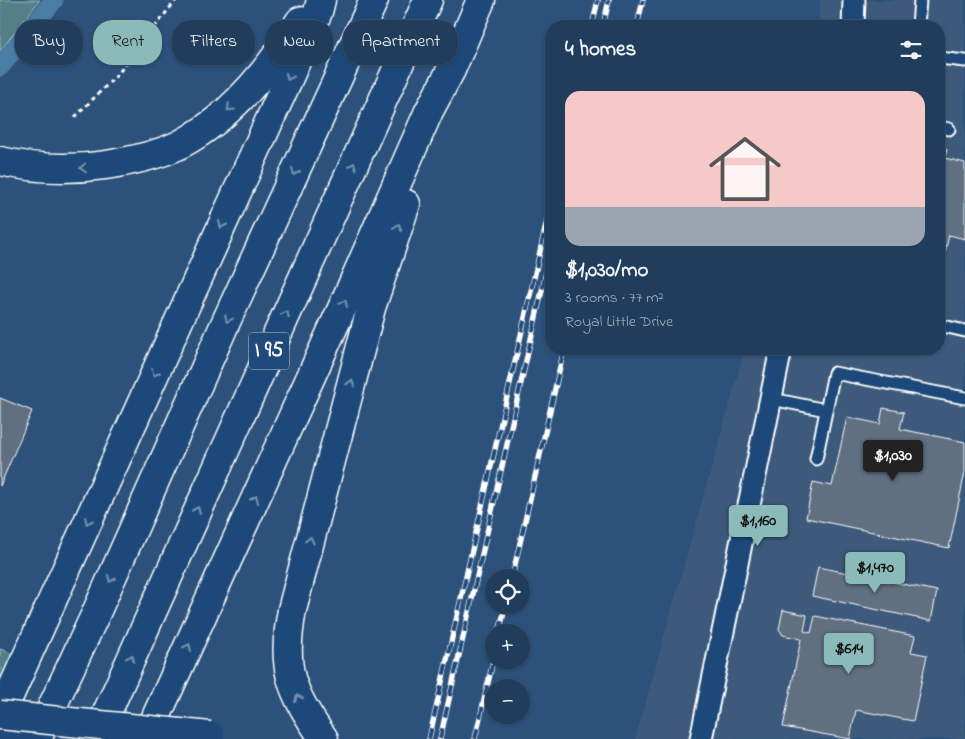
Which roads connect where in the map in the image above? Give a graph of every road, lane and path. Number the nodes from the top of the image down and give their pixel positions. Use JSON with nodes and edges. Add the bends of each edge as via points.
{"nodes":[{"id":1,"x":176,"y":0,"type":"edge"},
{"id":2,"x":312,"y":0,"type":"edge"},
{"id":3,"x":322,"y":0,"type":"edge"},
{"id":4,"x":374,"y":0,"type":"edge"},
{"id":5,"x":428,"y":0,"type":"edge"},
{"id":6,"x":481,"y":0,"type":"edge"},
{"id":7,"x":854,"y":0,"type":"edge"},
{"id":8,"x":920,"y":0,"type":"edge"},
{"id":9,"x":853,"y":20,"type":"edge"},
{"id":10,"x":918,"y":20,"type":"edge"},
{"id":11,"x":945,"y":59,"type":"edge"},
{"id":12,"x":965,"y":61,"type":"edge"},
{"id":13,"x":451,"y":70,"type":"junction"},
{"id":14,"x":75,"y":117,"type":"dead end"},
{"id":15,"x":0,"y":161,"type":"edge"},
{"id":16,"x":945,"y":326,"type":"edge"},
{"id":17,"x":965,"y":331,"type":"edge"},
{"id":18,"x":781,"y":355,"type":"edge"},
{"id":19,"x":965,"y":398,"type":"edge"},
{"id":20,"x":772,"y":399,"type":"junction"},
{"id":21,"x":826,"y":410,"type":"junction"},
{"id":22,"x":816,"y":459,"type":"dead end"},
{"id":23,"x":0,"y":715,"type":"edge"},
{"id":24,"x":0,"y":737,"type":"edge"},
{"id":25,"x":217,"y":738,"type":"edge"},
{"id":26,"x":16,"y":739,"type":"edge"},
{"id":27,"x":37,"y":739,"type":"edge"},
{"id":28,"x":95,"y":739,"type":"edge"},
{"id":29,"x":146,"y":739,"type":"edge"},
{"id":30,"x":324,"y":739,"type":"edge"},
{"id":31,"x":701,"y":739,"type":"edge"}],
"edges":[{"from":1,"to":14,"type":"path","via":[[117,75]]},
{"from":2,"to":15,"type":"main road","one_way":true,"via":[[284,44],[241,98],[208,126],[177,146],[140,159],[96,166],[53,169]]},
{"from":3,"to":23,"type":"main road","one_way":true},
{"from":4,"to":27,"type":"main road","number":"I 95","one_way":true},
{"from":28,"to":5,"type":"main road","number":"I 95","one_way":true},
{"from":6,"to":13,"type":"main road"},
{"from":7,"to":9,"type":"street"},
{"from":8,"to":10,"type":"lane"},
{"from":11,"to":12,"type":"lane"},
{"from":29,"to":13,"type":"main road","one_way":true,"via":[[429,111]]},
{"from":30,"to":13,"type":"main road","one_way":true,"via":[[304,710],[294,688],[288,663],[287,635],[371,308]]},
{"from":16,"to":17,"type":"lane"},
{"from":18,"to":20,"type":"street"},
{"from":19,"to":21,"type":"lane","via":[[834,373]]},
{"from":20,"to":21,"type":"lane"},
{"from":20,"to":31,"type":"street"},
{"from":21,"to":22,"type":"lane"},
{"from":23,"to":25,"type":"main road","bridge":true},
{"from":24,"to":26,"type":"main road"}]}
